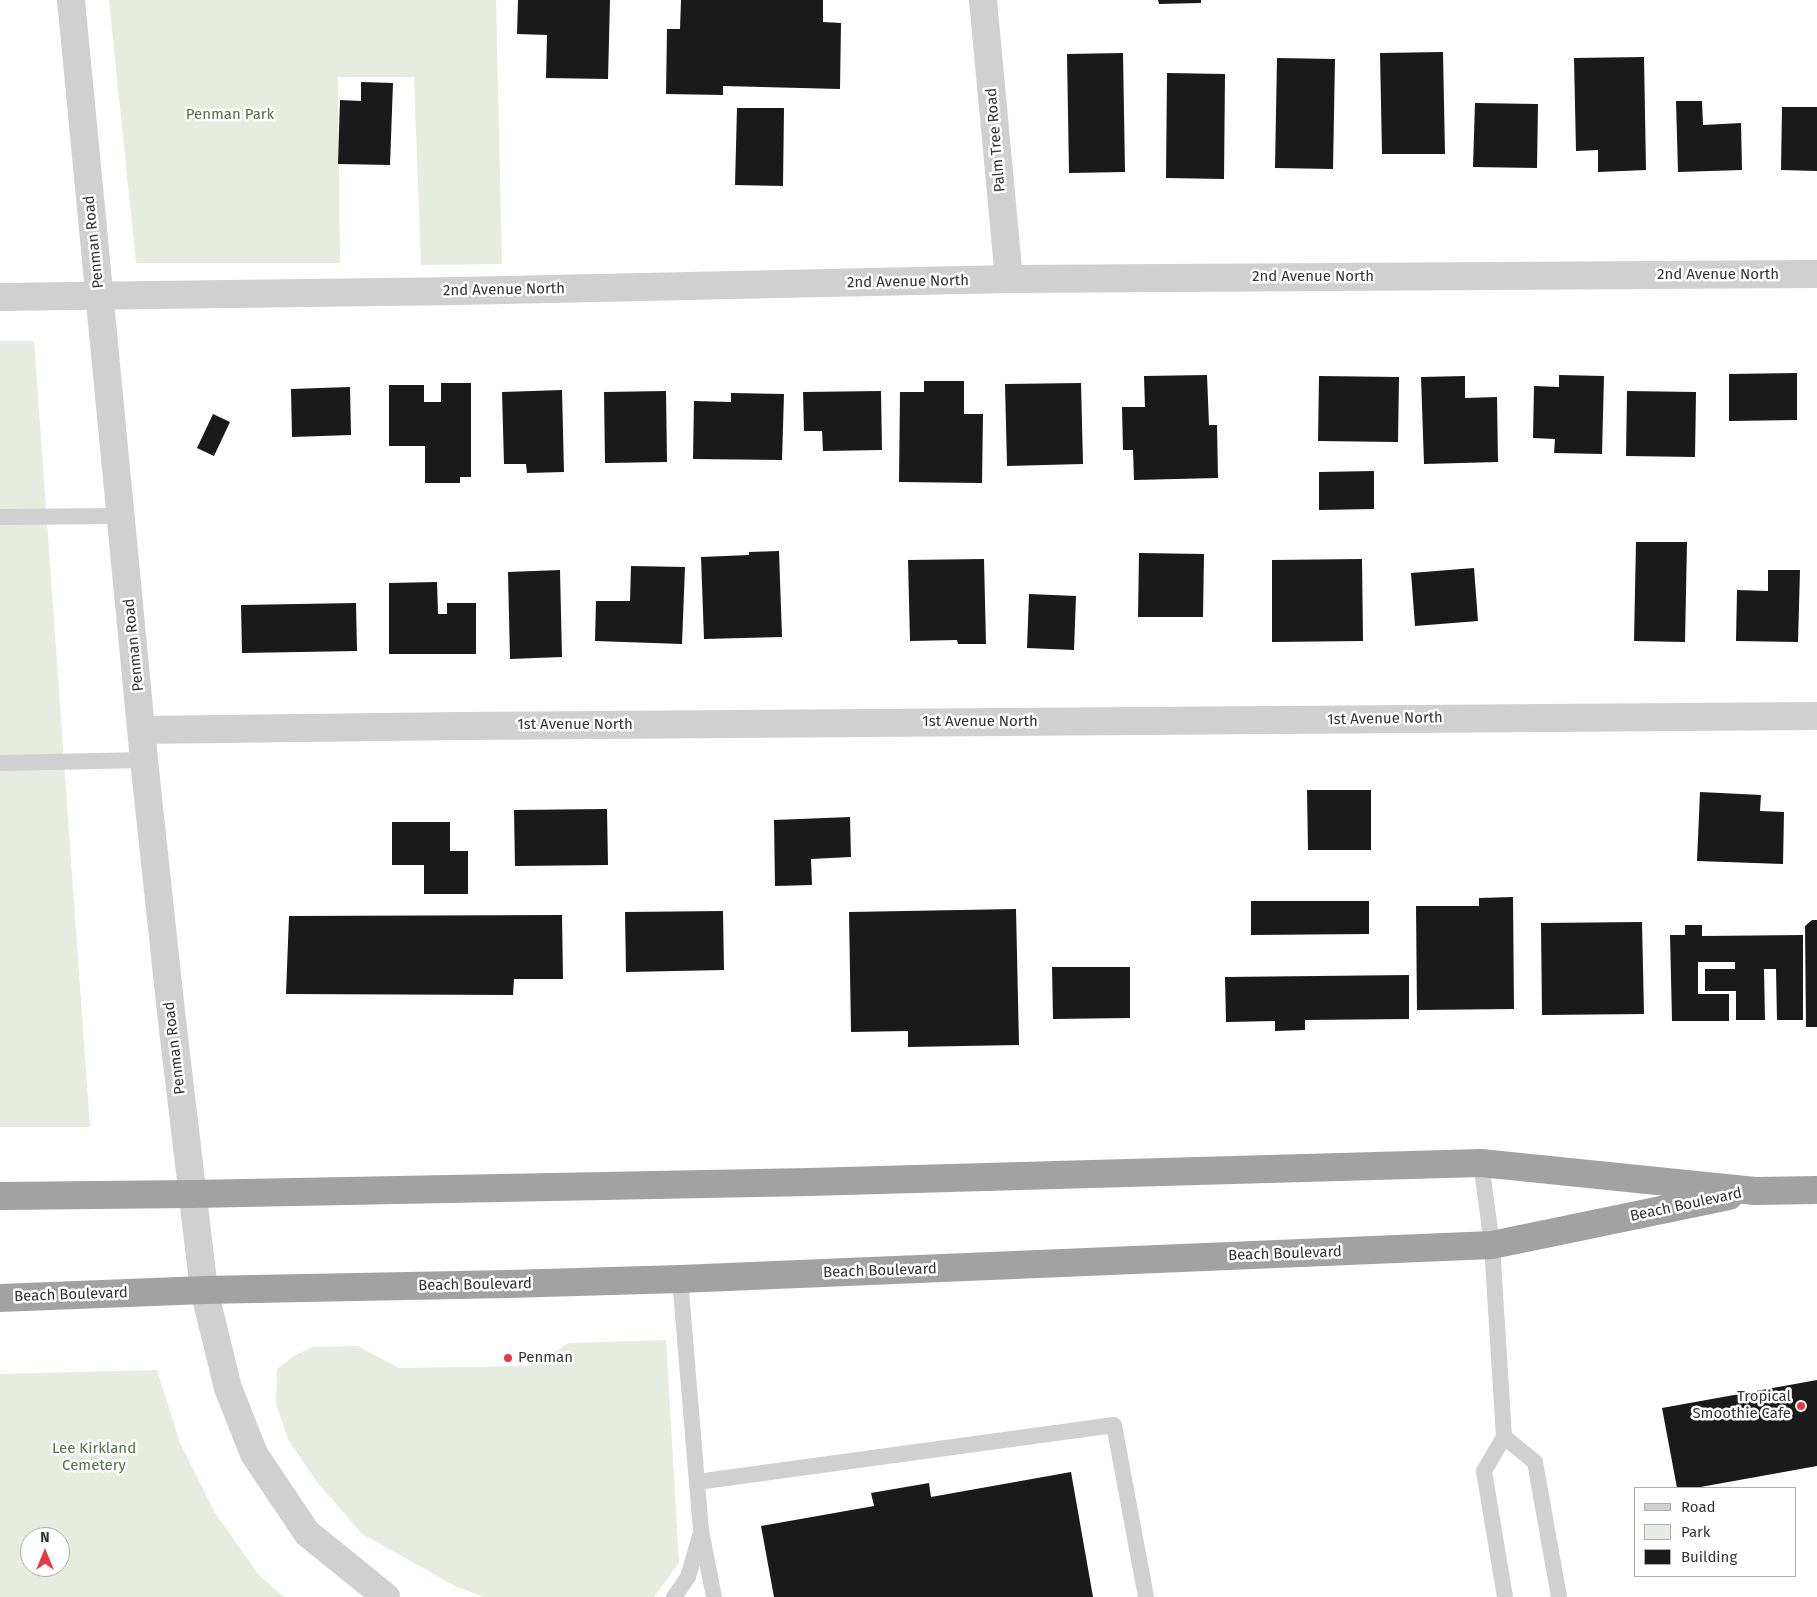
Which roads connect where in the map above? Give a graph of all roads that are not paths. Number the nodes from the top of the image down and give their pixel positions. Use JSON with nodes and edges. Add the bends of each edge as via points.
{"nodes":[{"id":1,"x":70,"y":0,"type":"edge"},
{"id":2,"x":983,"y":0,"type":"edge"},
{"id":3,"x":1817,"y":274,"type":"edge"},
{"id":4,"x":1009,"y":279,"type":"junction"},
{"id":5,"x":100,"y":295,"type":"junction"},
{"id":6,"x":0,"y":297,"type":"edge"},
{"id":7,"x":120,"y":516,"type":"junction"},
{"id":8,"x":0,"y":517,"type":"edge"},
{"id":9,"x":1817,"y":716,"type":"edge"},
{"id":10,"x":142,"y":730,"type":"junction"},
{"id":11,"x":144,"y":760,"type":"junction"},
{"id":12,"x":0,"y":763,"type":"edge"},
{"id":13,"x":1481,"y":1163,"type":"junction"},
{"id":14,"x":1817,"y":1190,"type":"edge"},
{"id":15,"x":1755,"y":1191,"type":"junction"},
{"id":16,"x":192,"y":1194,"type":"junction"},
{"id":17,"x":0,"y":1196,"type":"edge"},
{"id":18,"x":1492,"y":1246,"type":"junction"},
{"id":19,"x":680,"y":1279,"type":"junction"},
{"id":20,"x":204,"y":1290,"type":"junction"},
{"id":21,"x":0,"y":1298,"type":"edge"},
{"id":22,"x":1504,"y":1437,"type":"junction"},
{"id":23,"x":697,"y":1482,"type":"junction"},
{"id":24,"x":701,"y":1531,"type":"junction"},
{"id":25,"x":386,"y":1597,"type":"edge"},
{"id":26,"x":674,"y":1597,"type":"edge"},
{"id":27,"x":714,"y":1597,"type":"edge"},
{"id":28,"x":1146,"y":1597,"type":"edge"},
{"id":29,"x":1506,"y":1597,"type":"edge"},
{"id":30,"x":1559,"y":1597,"type":"edge"}],
"edges":[{"from":1,"to":5,"type":"street","name":"Penman Road"},
{"from":2,"to":4,"type":"street","name":"Palm Tree Road"},
{"from":3,"to":4,"type":"street","name":"2nd Avenue North"},
{"from":4,"to":5,"type":"street","name":"2nd Avenue North"},
{"from":5,"to":6,"type":"street","name":"2nd Avenue North"},
{"from":5,"to":7,"type":"street","name":"Penman Road"},
{"from":7,"to":8,"type":"lane"},
{"from":7,"to":10,"type":"street","name":"Penman Road"},
{"from":9,"to":10,"type":"street","name":"1st Avenue North"},
{"from":10,"to":11,"type":"street","name":"Penman Road"},
{"from":11,"to":12,"type":"lane"},
{"from":11,"to":16,"type":"street","name":"Penman Road"},
{"from":13,"to":15,"type":"highway"},
{"from":13,"to":16,"type":"highway","via":[[799,1182]]},
{"from":13,"to":18,"type":"lane"},
{"from":14,"to":15,"type":"highway"},
{"from":15,"to":18,"type":"highway","name":"Beach Boulevard"},
{"from":16,"to":17,"type":"highway"},
{"from":16,"to":20,"type":"street","name":"Penman Road"},
{"from":18,"to":19,"type":"highway","name":"Beach Boulevard"},
{"from":18,"to":22,"type":"lane"},
{"from":19,"to":20,"type":"highway","name":"Beach Boulevard"},
{"from":19,"to":23,"type":"lane"},
{"from":20,"to":21,"type":"highway","name":"Beach Boulevard"},
{"from":20,"to":25,"type":"street","name":"Penman Road","via":[[228,1388],[254,1454],[307,1533]]},
{"from":22,"to":29,"type":"lane","via":[[1484,1470]]},
{"from":22,"to":30,"type":"lane","via":[[1535,1462]]},
{"from":23,"to":24,"type":"lane"},
{"from":23,"to":28,"type":"lane","via":[[1114,1425]]},
{"from":24,"to":26,"type":"lane","via":[[688,1577]]},
{"from":24,"to":27,"type":"lane"}]}
